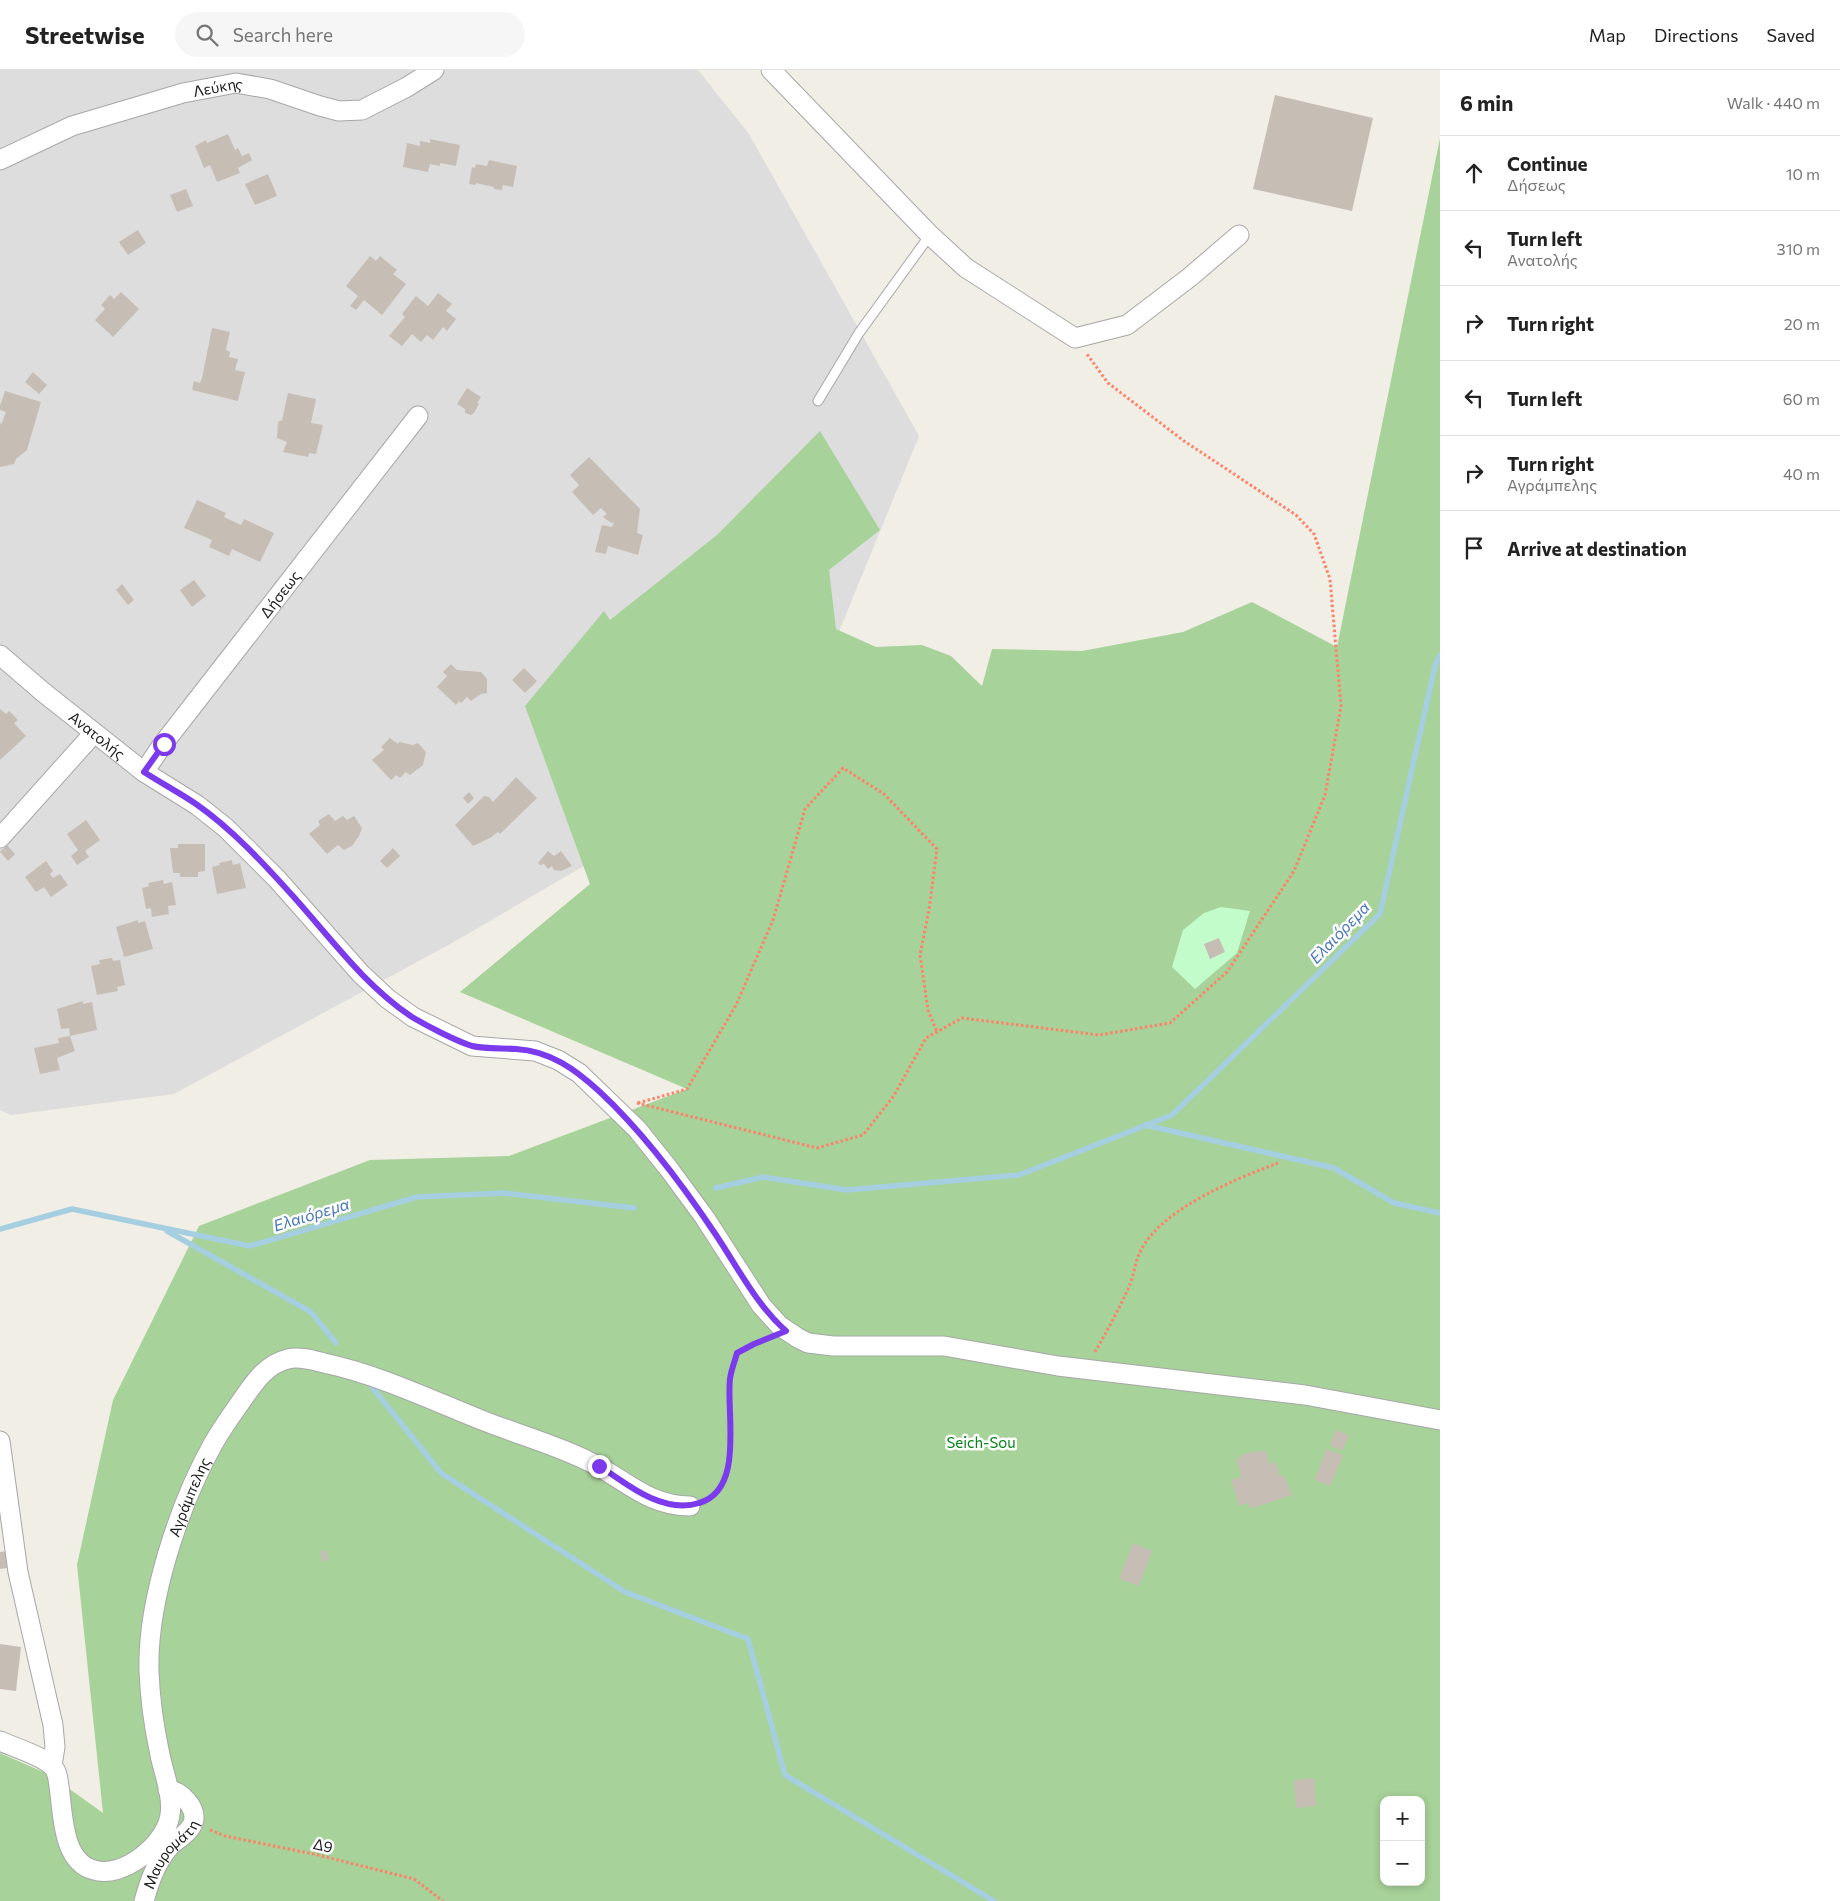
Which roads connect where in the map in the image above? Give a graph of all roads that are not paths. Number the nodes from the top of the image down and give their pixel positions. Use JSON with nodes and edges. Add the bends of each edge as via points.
{"nodes":[{"id":1,"x":434,"y":70,"type":"edge"},
{"id":2,"x":771,"y":70,"type":"edge"},
{"id":3,"x":0,"y":160,"type":"edge"},
{"id":4,"x":930,"y":234,"type":"junction"},
{"id":5,"x":1239,"y":235,"type":"dead end"},
{"id":6,"x":818,"y":401,"type":"dead end"},
{"id":7,"x":418,"y":416,"type":"dead end"},
{"id":8,"x":0,"y":655,"type":"edge"},
{"id":9,"x":94,"y":733,"type":"junction"},
{"id":10,"x":144,"y":772,"type":"junction"},
{"id":11,"x":0,"y":838,"type":"edge"},
{"id":12,"x":1440,"y":1420,"type":"edge"},
{"id":13,"x":0,"y":1441,"type":"edge"},
{"id":14,"x":690,"y":1506,"type":"road end"},
{"id":15,"x":0,"y":1741,"type":"edge"},
{"id":16,"x":52,"y":1766,"type":"junction"},
{"id":17,"x":168,"y":1790,"type":"junction"},
{"id":18,"x":144,"y":1901,"type":"edge"}],
"edges":[{"from":1,"to":3,"type":"street","name":"Λεύκης","via":[[362,110],[329,108],[270,89],[236,83],[183,93],[72,126]]},
{"from":2,"to":4,"type":"street"},
{"from":4,"to":5,"type":"street","via":[[966,268],[1075,338],[1127,325]]},
{"from":4,"to":6,"type":"lane","via":[[859,333]]},
{"from":7,"to":10,"type":"street","name":"Δήσεως"},
{"from":8,"to":9,"type":"street","name":"Ανατολής"},
{"from":9,"to":10,"type":"street","name":"Ανατολής"},
{"from":9,"to":11,"type":"street"},
{"from":10,"to":12,"type":"street","name":"Ανατολής","via":[[197,804],[237,838],[361,974],[413,1017],[472,1046],[519,1049],[546,1055],[568,1065],[586,1080],[637,1129],[705,1218],[761,1305],[786,1331],[803,1341],[826,1346],[944,1346],[1085,1369],[1305,1395]]},
{"from":13,"to":16,"type":"street","via":[[18,1572],[53,1725],[55,1747]]},
{"from":14,"to":17,"type":"street","name":"Αγράμπελης","via":[[651,1499],[581,1457],[373,1376],[298,1358],[277,1363],[257,1380],[212,1446],[181,1515],[166,1560],[155,1611],[149,1671],[153,1716]]},
{"from":15,"to":16,"type":"street"},
{"from":16,"to":17,"type":"street","name":"Αγράμπελης","via":[[58,1779],[71,1851],[81,1864],[98,1872],[129,1866],[161,1836],[170,1816]]},
{"from":17,"to":18,"type":"street","name":"Μαυρομάτη","via":[[182,1795],[192,1812],[193,1822],[159,1861]]}]}
